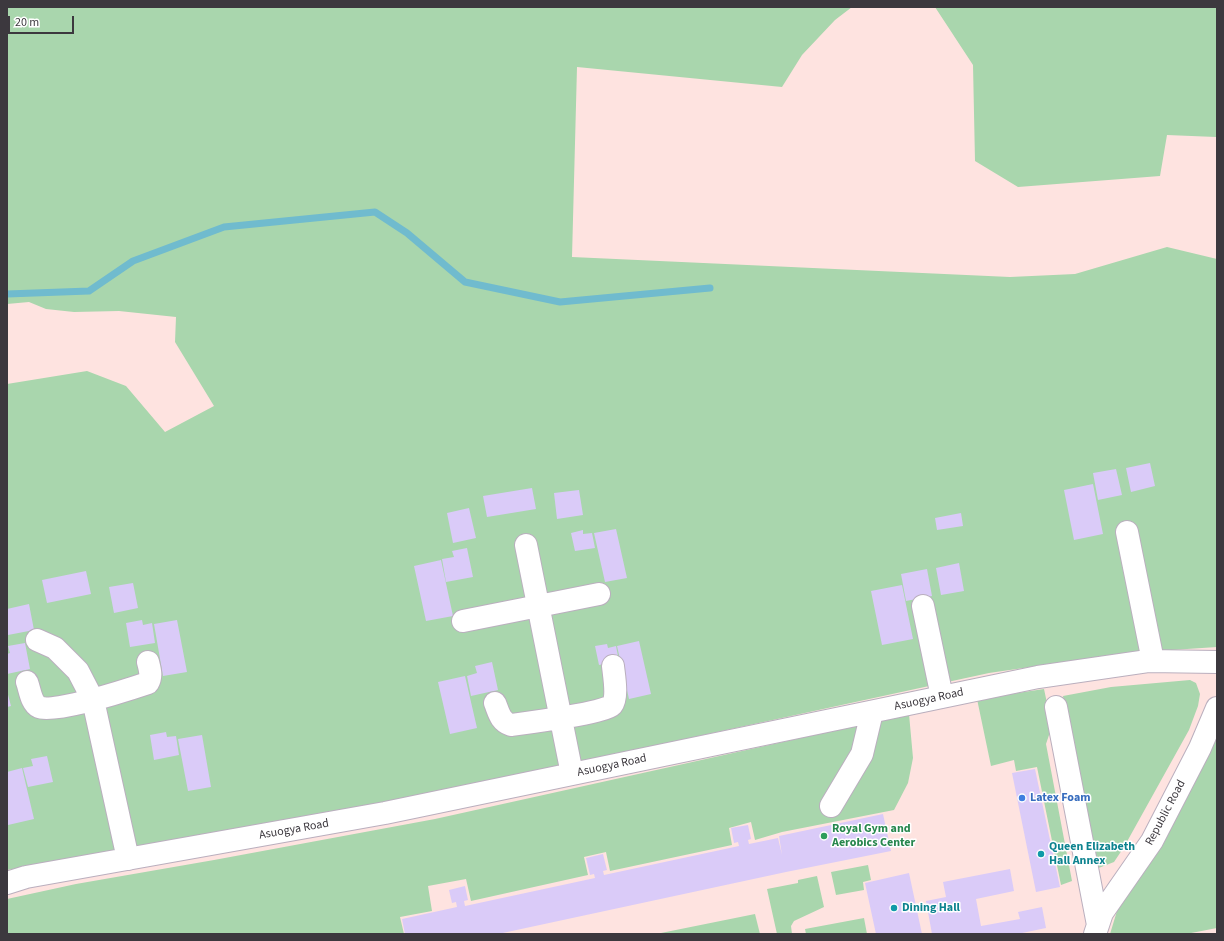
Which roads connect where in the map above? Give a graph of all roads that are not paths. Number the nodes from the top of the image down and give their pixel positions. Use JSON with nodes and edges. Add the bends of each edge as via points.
{"nodes":[{"id":1,"x":1127,"y":532,"type":"dead end"},
{"id":2,"x":526,"y":544,"type":"dead end"},
{"id":3,"x":599,"y":594,"type":"dead end"},
{"id":4,"x":538,"y":606,"type":"junction"},
{"id":5,"x":923,"y":606,"type":"dead end"},
{"id":6,"x":463,"y":621,"type":"dead end"},
{"id":7,"x":37,"y":640,"type":"dead end"},
{"id":8,"x":148,"y":662,"type":"dead end"},
{"id":9,"x":1153,"y":662,"type":"junction"},
{"id":10,"x":1217,"y":662,"type":"edge"},
{"id":11,"x":613,"y":666,"type":"dead end"},
{"id":12,"x":27,"y":682,"type":"dead end"},
{"id":13,"x":942,"y":697,"type":"junction"},
{"id":14,"x":93,"y":700,"type":"junction"},
{"id":15,"x":495,"y":703,"type":"dead end"},
{"id":16,"x":1056,"y":707,"type":"dead end"},
{"id":17,"x":1217,"y":708,"type":"edge"},
{"id":18,"x":872,"y":712,"type":"junction"},
{"id":19,"x":560,"y":718,"type":"junction"},
{"id":20,"x":572,"y":774,"type":"junction"},
{"id":21,"x":831,"y":806,"type":"dead end"},
{"id":22,"x":128,"y":859,"type":"junction"},
{"id":23,"x":7,"y":882,"type":"edge"},
{"id":24,"x":1096,"y":929,"type":"edge"}],
"edges":[{"from":1,"to":9,"type":"street"},
{"from":2,"to":4,"type":"street"},
{"from":3,"to":4,"type":"street"},
{"from":4,"to":6,"type":"street"},
{"from":4,"to":19,"type":"street"},
{"from":5,"to":13,"type":"street"},
{"from":7,"to":14,"type":"street","via":[[55,648],[78,671]]},
{"from":8,"to":14,"type":"street","via":[[151,675],[148,683]]},
{"from":9,"to":10,"type":"street","name":"Asuogya Road"},
{"from":9,"to":13,"type":"street","name":"Asuogya Road","via":[[1038,677]]},
{"from":11,"to":19,"type":"street","via":[[615,699],[611,707]]},
{"from":12,"to":14,"type":"street","via":[[33,702],[38,707],[48,709]]},
{"from":13,"to":18,"type":"street","name":"Asuogya Road"},
{"from":14,"to":22,"type":"street"},
{"from":15,"to":19,"type":"street","via":[[499,716],[511,725]]},
{"from":16,"to":24,"type":"street"},
{"from":17,"to":24,"type":"street","name":"Republic Road","via":[[1200,748],[1152,842],[1102,913]]},
{"from":18,"to":20,"type":"street","name":"Asuogya Road"},
{"from":18,"to":21,"type":"street","via":[[862,754]]},
{"from":19,"to":20,"type":"street"},
{"from":20,"to":22,"type":"street","name":"Asuogya Road","via":[[385,813]]},
{"from":22,"to":23,"type":"street","name":"Asuogya Road"}]}
